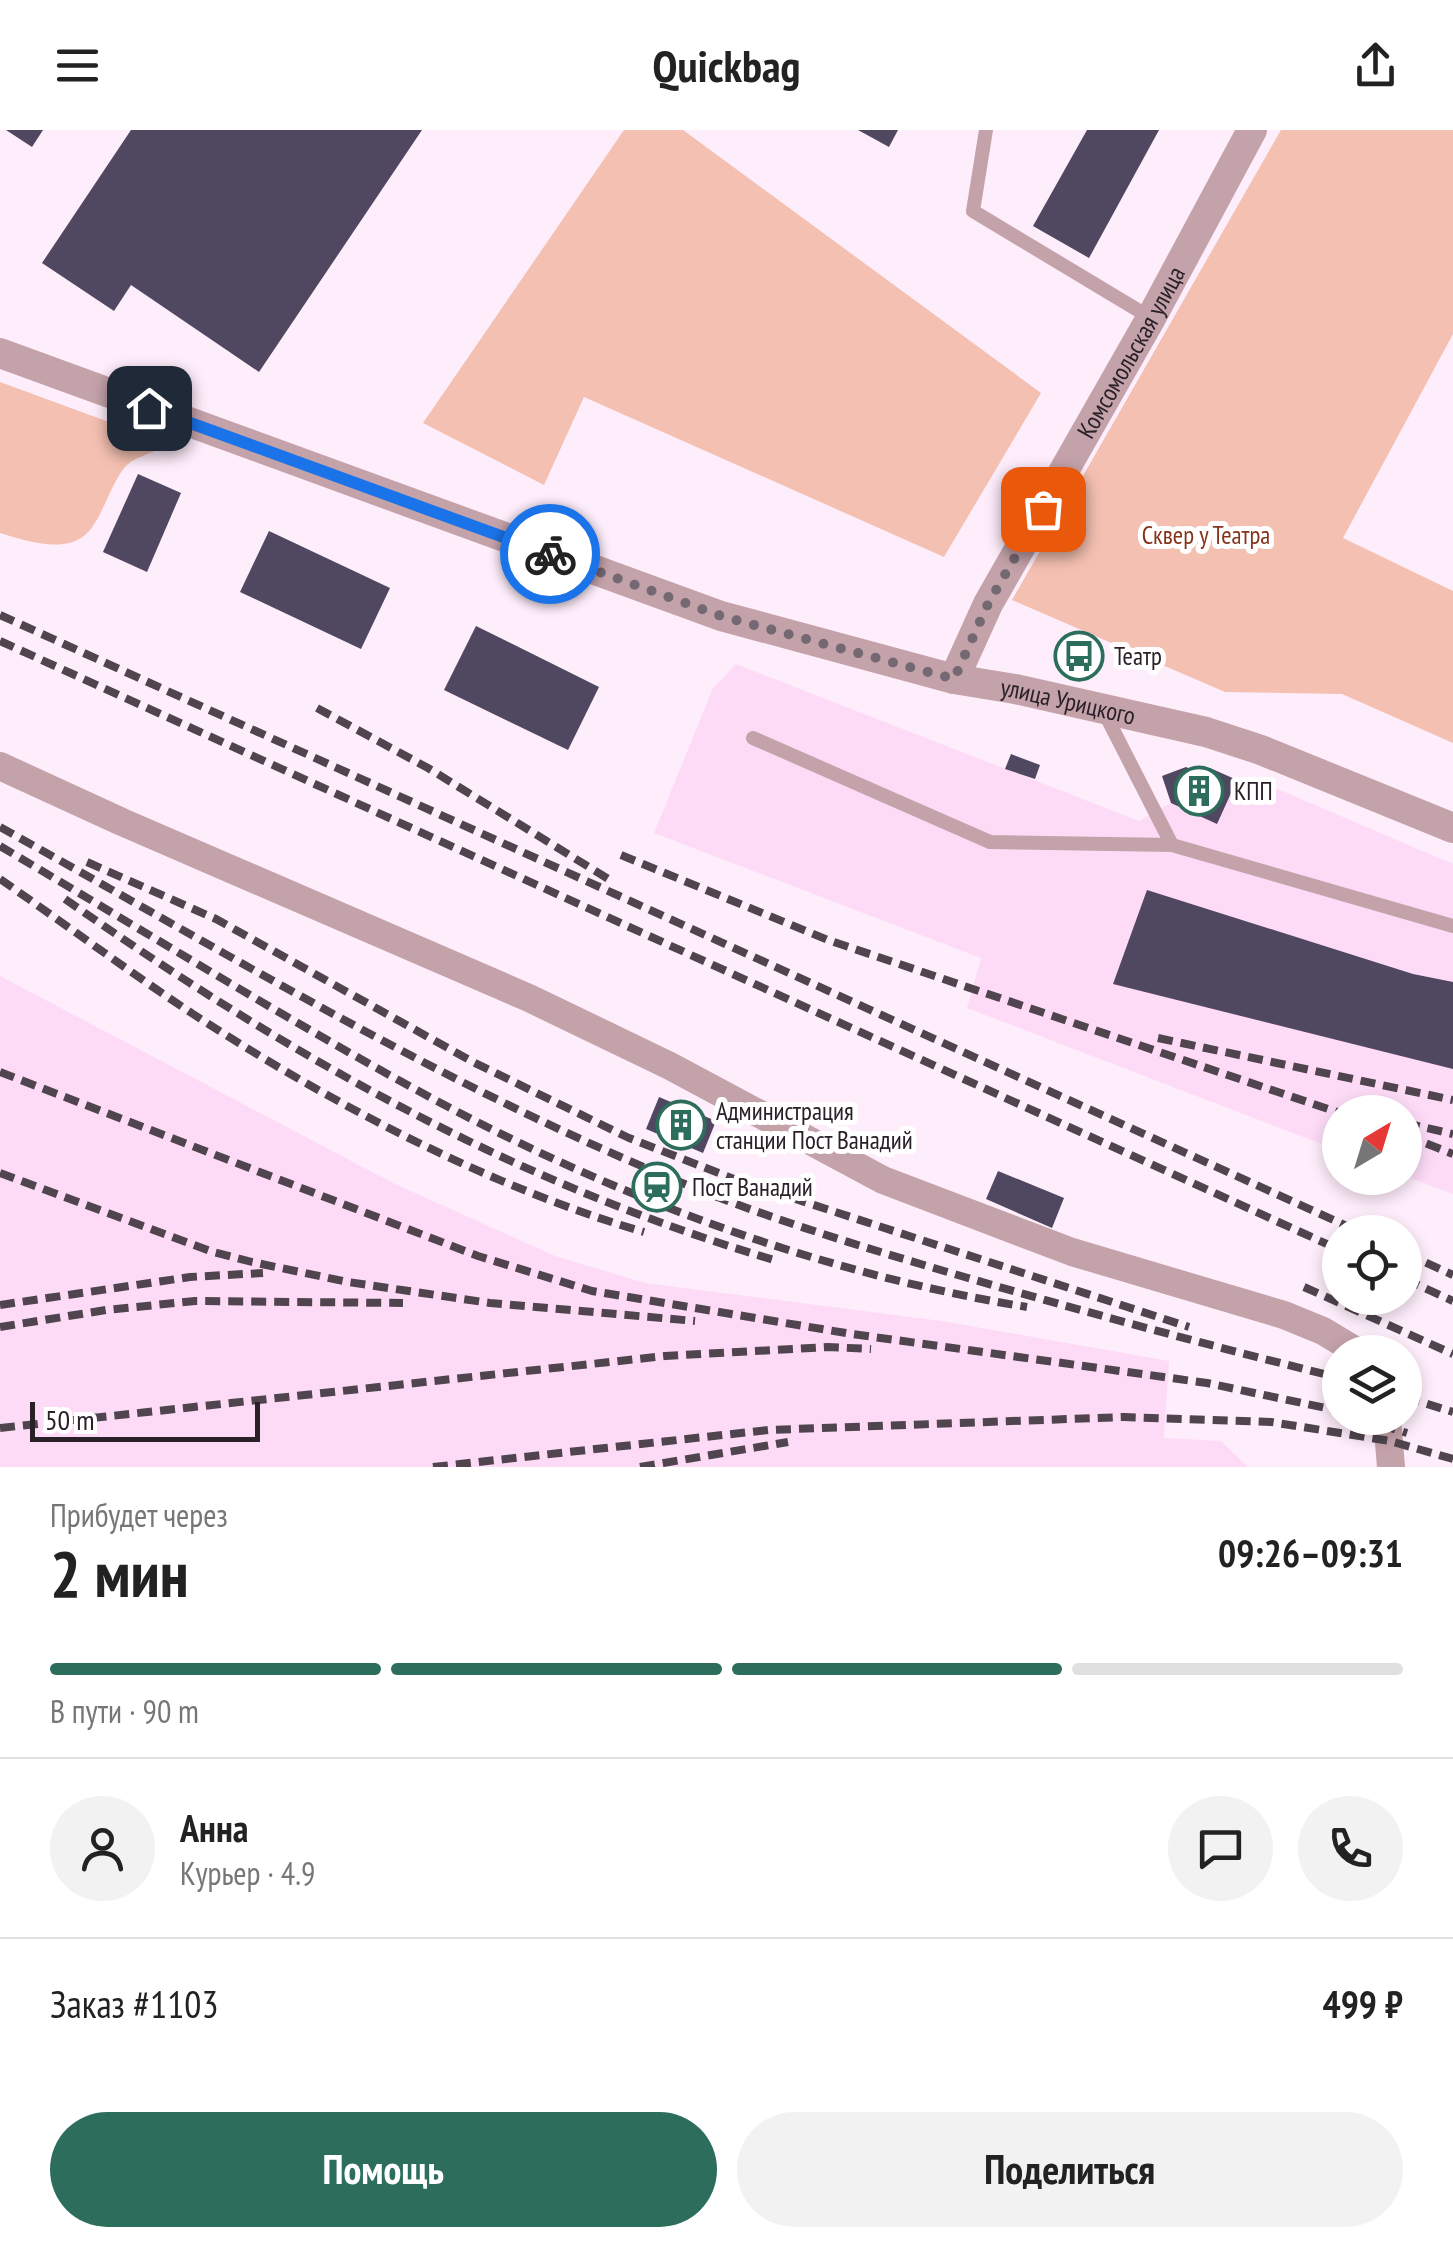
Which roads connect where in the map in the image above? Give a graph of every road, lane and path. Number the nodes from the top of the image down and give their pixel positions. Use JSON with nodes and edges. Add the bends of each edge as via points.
{"nodes":[{"id":1,"x":986,"y":130,"type":"edge"},
{"id":2,"x":1252,"y":130,"type":"edge"},
{"id":3,"x":1152,"y":318,"type":"junction"},
{"id":4,"x":0,"y":353,"type":"edge"},
{"id":5,"x":954,"y":679,"type":"junction"},
{"id":6,"x":1102,"y":709,"type":"junction"},
{"id":7,"x":753,"y":738,"type":"dead end"},
{"id":8,"x":0,"y":766,"type":"edge"},
{"id":9,"x":1453,"y":828,"type":"edge"},
{"id":10,"x":1172,"y":844,"type":"junction"},
{"id":11,"x":1453,"y":926,"type":"edge"},
{"id":12,"x":1328,"y":1335,"type":"edge"},
{"id":13,"x":1389,"y":1435,"type":"edge"},
{"id":14,"x":1391,"y":1467,"type":"edge"}],
"edges":[{"from":1,"to":3,"type":"lane","via":[[972,211]]},
{"from":2,"to":3,"type":"street","name":"Комсомольская улица"},
{"from":3,"to":5,"type":"street","name":"Комсомольская улица","via":[[988,604]]},
{"from":4,"to":5,"type":"street","name":"улица Урицкого","via":[[721,616]]},
{"from":5,"to":6,"type":"street","name":"улица Урицкого"},
{"from":6,"to":9,"type":"street","name":"улица Урицкого","via":[[1261,750]]},
{"from":6,"to":10,"type":"lane"},
{"from":7,"to":10,"type":"lane","via":[[990,842]]},
{"from":8,"to":12,"type":"street","via":[[546,1007],[883,1180],[1072,1252],[1284,1315]]},
{"from":10,"to":11,"type":"lane"},
{"from":13,"to":14,"type":"street"}]}
